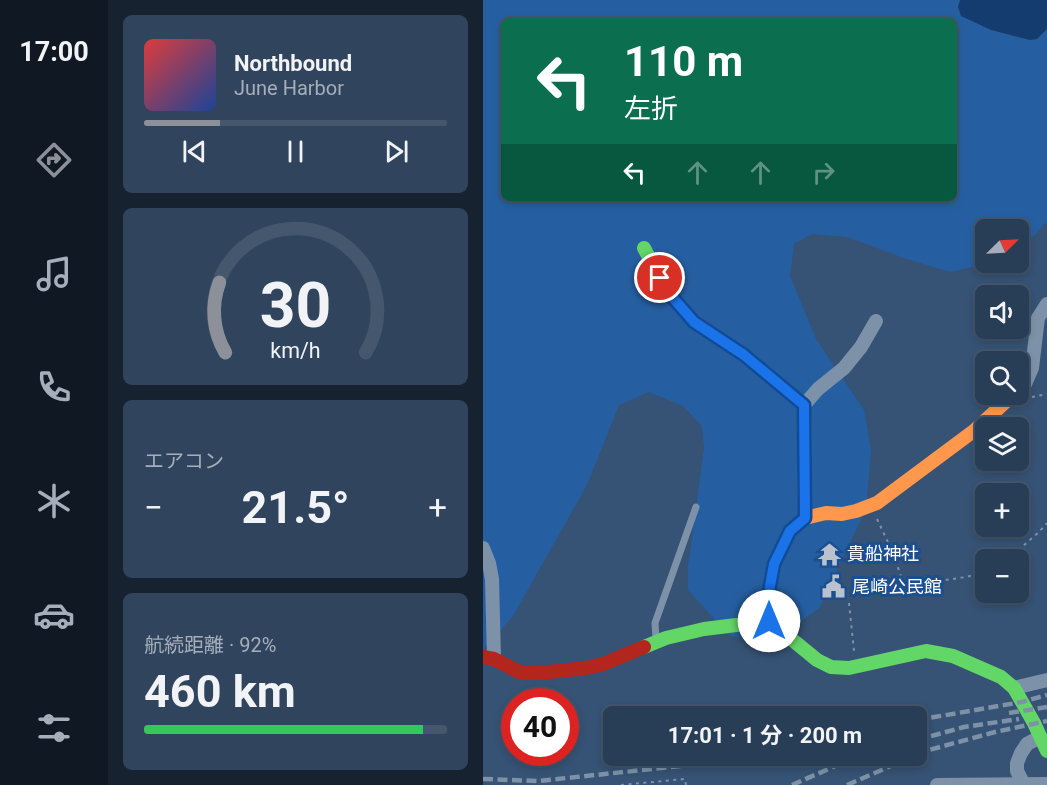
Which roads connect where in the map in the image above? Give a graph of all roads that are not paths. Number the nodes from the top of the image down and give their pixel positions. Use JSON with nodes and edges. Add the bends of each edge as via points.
{"nodes":[{"id":1,"x":644,"y":248,"type":"dead end"},
{"id":2,"x":1047,"y":304,"type":"edge"},
{"id":3,"x":876,"y":321,"type":"dead end"},
{"id":4,"x":1029,"y":375,"type":"edge"},
{"id":5,"x":804,"y":405,"type":"junction"},
{"id":6,"x":1002,"y":405,"type":"edge"},
{"id":7,"x":696,"y":507,"type":"dead end"},
{"id":8,"x":805,"y":518,"type":"junction"},
{"id":9,"x":483,"y":548,"type":"edge"},
{"id":10,"x":769,"y":621,"type":"junction"},
{"id":11,"x":655,"y":642,"type":"junction"},
{"id":12,"x":488,"y":658,"type":"edge"},
{"id":13,"x":1047,"y":680,"type":"edge"},
{"id":14,"x":1014,"y":688,"type":"junction"},
{"id":15,"x":1040,"y":736,"type":"junction"},
{"id":16,"x":1047,"y":751,"type":"edge"},
{"id":17,"x":1047,"y":784,"type":"edge"},
{"id":18,"x":937,"y":785,"type":"edge"},
{"id":19,"x":1024,"y":785,"type":"edge"}],
"edges":[{"from":1,"to":5,"type":"street","via":[[667,291],[694,322],[744,355]]},
{"from":2,"to":4,"type":"street","via":[[1038,318]]},
{"from":3,"to":5,"type":"street","via":[[844,368]]},
{"from":5,"to":8,"type":"street"},
{"from":6,"to":8,"type":"street","via":[[975,430],[869,506],[849,513]]},
{"from":7,"to":11,"type":"lane","via":[[655,623]]},
{"from":8,"to":10,"type":"street","via":[[790,531],[774,564],[767,603]]},
{"from":9,"to":12,"type":"street","via":[[492,579]]},
{"from":10,"to":11,"type":"street","via":[[704,629]]},
{"from":10,"to":14,"type":"street","via":[[831,667],[856,667],[926,651],[953,656],[1001,677]]},
{"from":11,"to":12,"type":"street","via":[[603,664],[551,672],[521,673]]},
{"from":13,"to":14,"type":"street"},
{"from":14,"to":15,"type":"street"},
{"from":15,"to":16,"type":"street"},
{"from":15,"to":19,"type":"street","via":[[1027,744],[1017,763]]},
{"from":17,"to":19,"type":"street"},
{"from":18,"to":19,"type":"street"}]}
